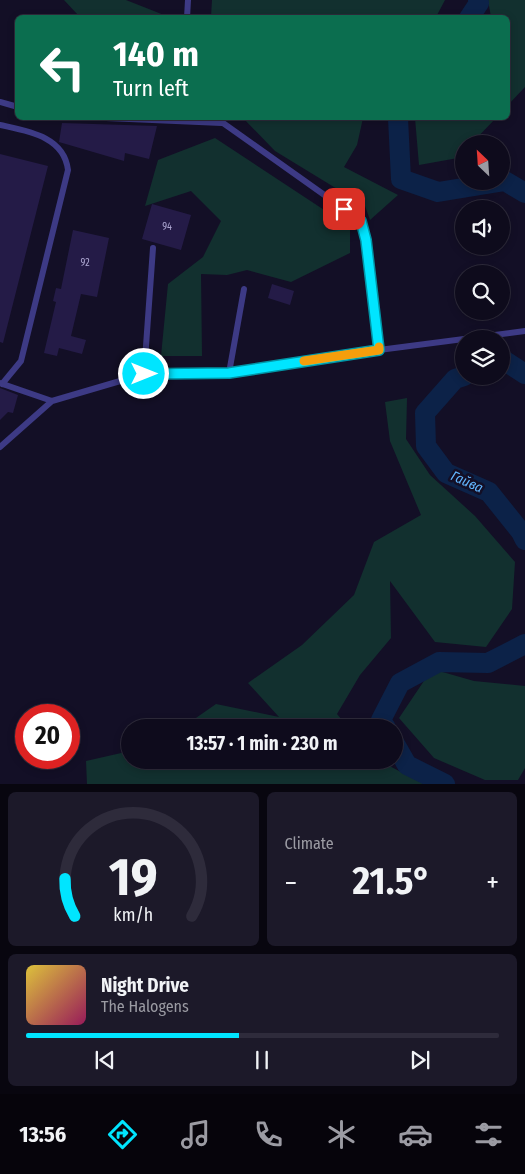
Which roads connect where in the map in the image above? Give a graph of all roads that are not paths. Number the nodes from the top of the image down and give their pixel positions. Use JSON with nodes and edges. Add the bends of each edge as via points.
{"nodes":[{"id":1,"x":188,"y":0,"type":"edge"},
{"id":2,"x":187,"y":15,"type":"edge"},
{"id":3,"x":0,"y":102,"type":"edge"},
{"id":4,"x":15,"y":106,"type":"edge"},
{"id":5,"x":152,"y":120,"type":"edge"},
{"id":6,"x":218,"y":120,"type":"edge"},
{"id":7,"x":222,"y":123,"type":"junction"},
{"id":8,"x":0,"y":125,"type":"edge"},
{"id":9,"x":153,"y":248,"type":"dead end"},
{"id":10,"x":244,"y":289,"type":"dead end"},
{"id":11,"x":525,"y":331,"type":"edge"},
{"id":12,"x":379,"y":350,"type":"junction"},
{"id":13,"x":229,"y":373,"type":"junction"},
{"id":14,"x":144,"y":374,"type":"junction"},
{"id":15,"x":1,"y":384,"type":"edge"},
{"id":16,"x":52,"y":401,"type":"junction"},
{"id":17,"x":0,"y":447,"type":"edge"}],
"edges":[{"from":1,"to":2,"type":"lane"},
{"from":3,"to":4,"type":"lane"},
{"from":5,"to":7,"type":"lane"},
{"from":6,"to":7,"type":"lane"},
{"from":7,"to":12,"type":"lane","via":[[361,221]]},
{"from":8,"to":15,"type":"lane","via":[[47,138],[64,158],[68,170],[21,361]]},
{"from":9,"to":14,"type":"lane"},
{"from":10,"to":13,"type":"lane"},
{"from":11,"to":12,"type":"lane"},
{"from":12,"to":13,"type":"lane"},
{"from":13,"to":14,"type":"lane"},
{"from":14,"to":16,"type":"lane"},
{"from":15,"to":16,"type":"lane"},
{"from":16,"to":17,"type":"lane"}]}
